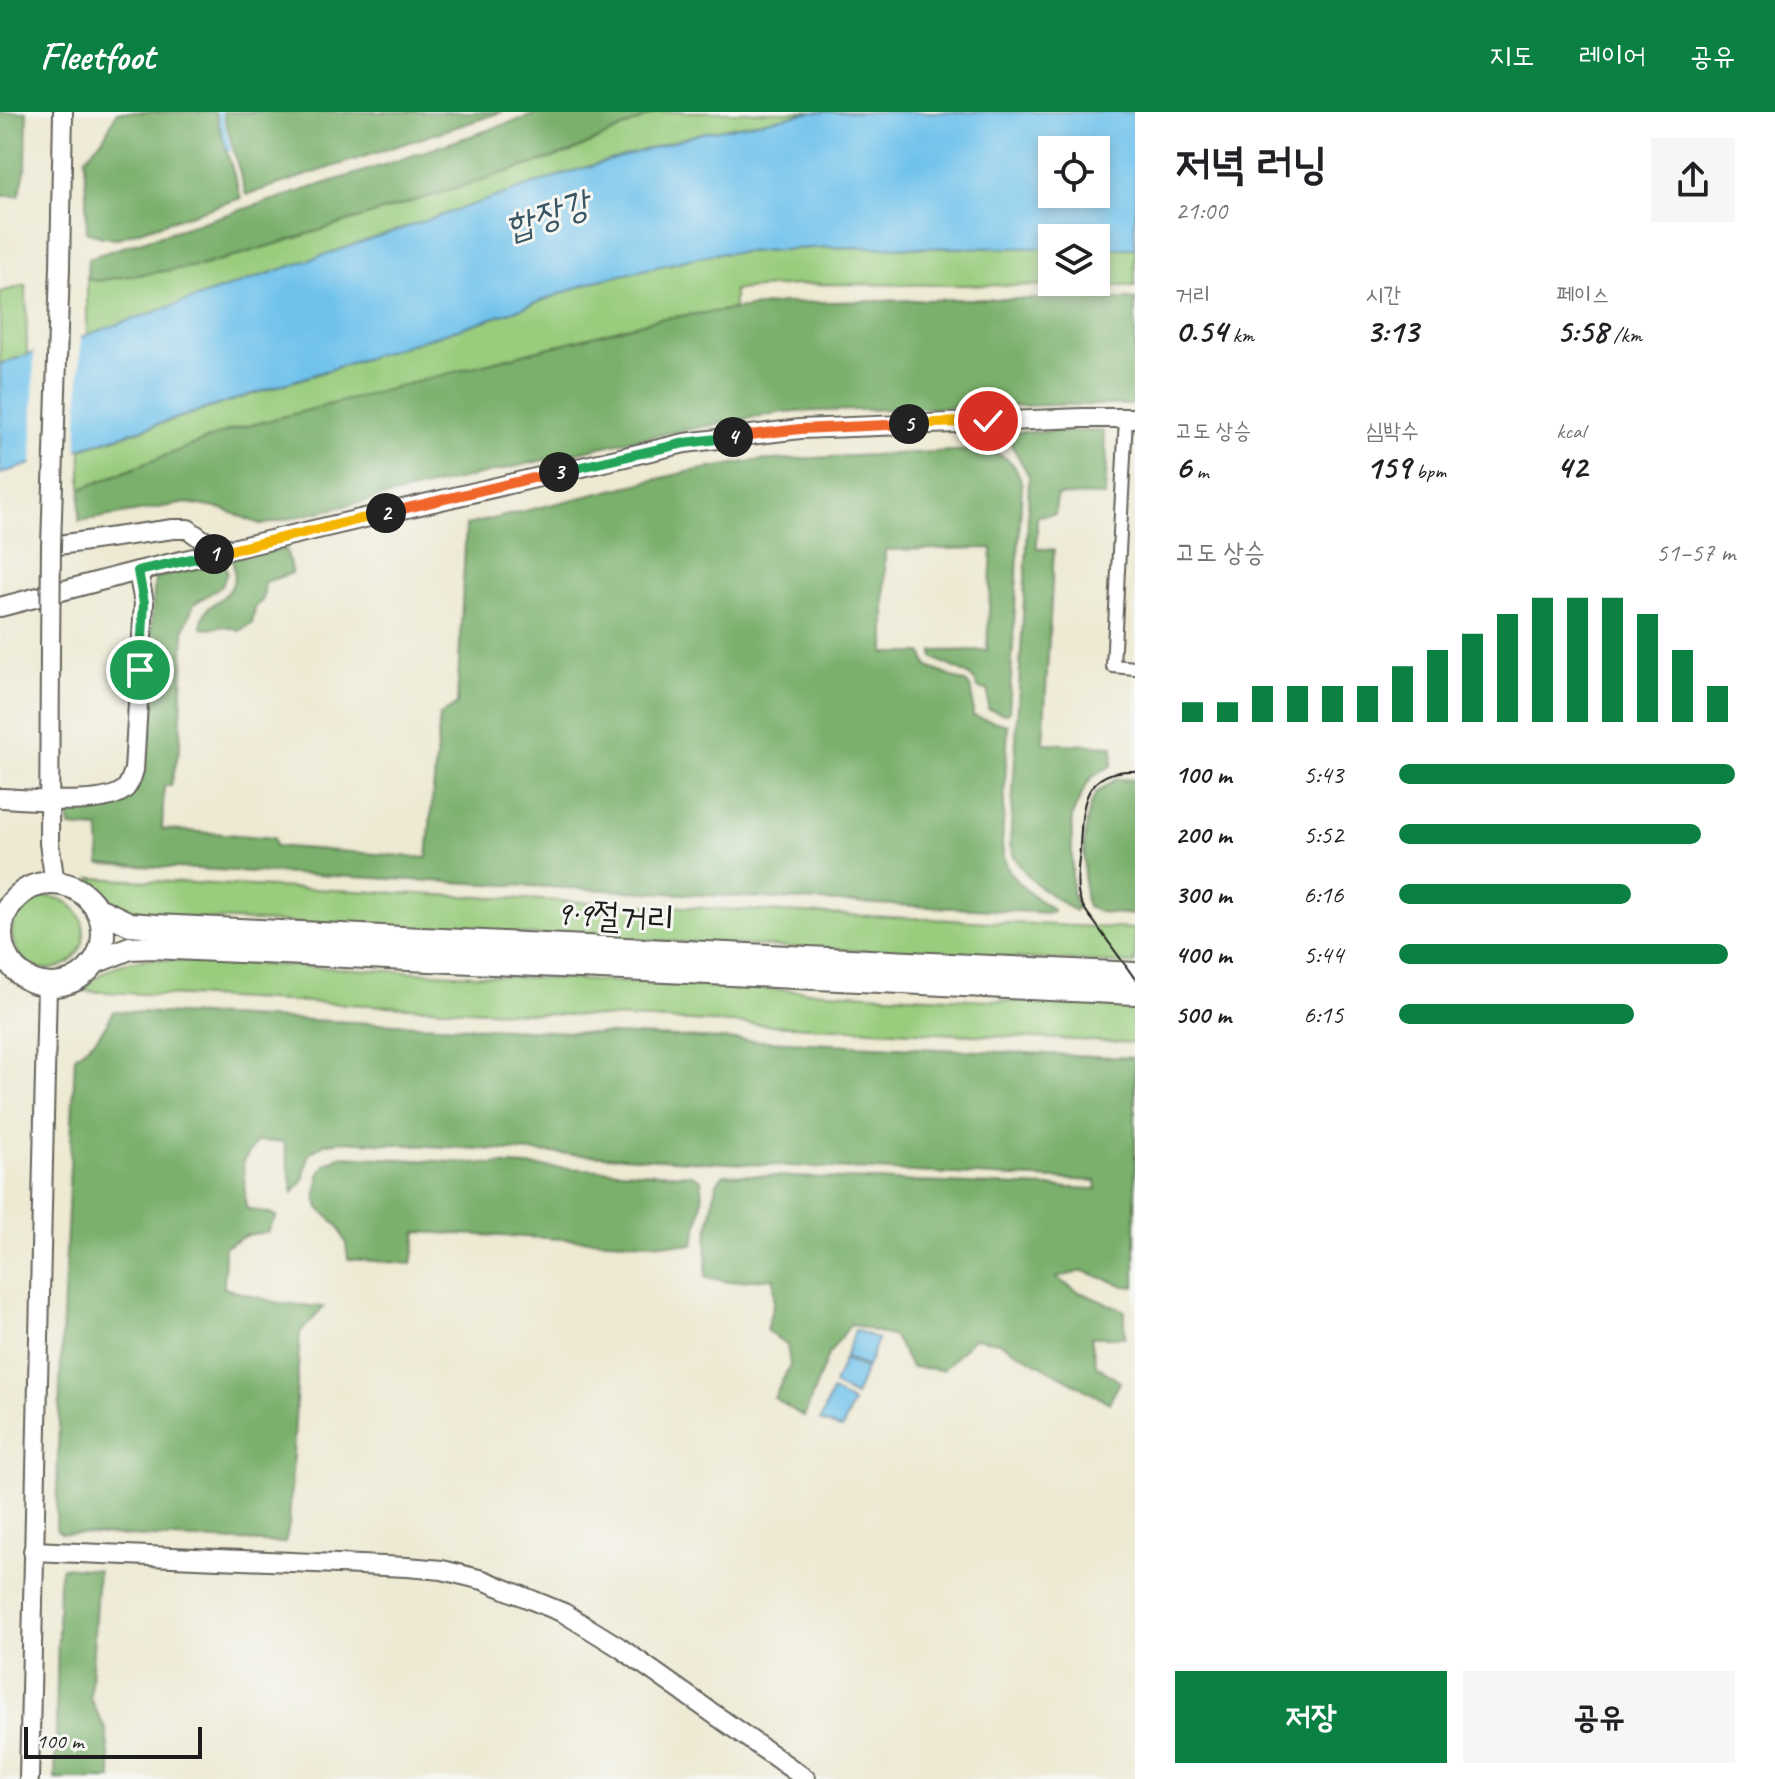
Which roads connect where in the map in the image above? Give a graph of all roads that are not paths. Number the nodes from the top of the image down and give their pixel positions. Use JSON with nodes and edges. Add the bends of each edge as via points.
{"nodes":[{"id":1,"x":63,"y":112,"type":"edge"},
{"id":2,"x":1130,"y":418,"type":"edge"},
{"id":3,"x":51,"y":546,"type":"junction"},
{"id":4,"x":231,"y":550,"type":"junction"},
{"id":5,"x":138,"y":571,"type":"junction"},
{"id":6,"x":0,"y":607,"type":"edge"},
{"id":7,"x":1135,"y":668,"type":"edge"},
{"id":8,"x":0,"y":798,"type":"edge"},
{"id":9,"x":49,"y":800,"type":"junction"},
{"id":10,"x":55,"y":883,"type":"junction"},
{"id":11,"x":96,"y":908,"type":"junction"},
{"id":12,"x":2,"y":915,"type":"edge"},
{"id":13,"x":2,"y":951,"type":"edge"},
{"id":14,"x":95,"y":962,"type":"junction"},
{"id":15,"x":1135,"y":974,"type":"edge"},
{"id":16,"x":47,"y":985,"type":"junction"},
{"id":17,"x":1135,"y":993,"type":"edge"},
{"id":18,"x":33,"y":1551,"type":"junction"},
{"id":19,"x":29,"y":1779,"type":"edge"},
{"id":20,"x":806,"y":1779,"type":"edge"}],
"edges":[{"from":1,"to":3,"type":"main road","bridge":true},
{"from":2,"to":4,"type":"main road","via":[[800,429],[685,443]]},
{"from":2,"to":7,"type":"street","via":[[1113,666]]},
{"from":3,"to":4,"type":"main road","via":[[188,529]]},
{"from":3,"to":9,"type":"main road","bridge":true},
{"from":4,"to":5,"type":"main road"},
{"from":5,"to":6,"type":"main road"},
{"from":5,"to":9,"type":"main road","via":[[144,603],[134,770],[128,786],[98,800]]},
{"from":8,"to":9,"type":"main road"},
{"from":9,"to":10,"type":"main road"},
{"from":10,"to":11,"type":"highway","via":[[85,895]]},
{"from":10,"to":12,"type":"highway","via":[[25,891]]},
{"from":11,"to":14,"type":"highway","via":[[103,935]]},
{"from":11,"to":15,"type":"highway","name":"9·9절거리","via":[[130,924],[156,926]]},
{"from":12,"to":13,"type":"highway"},
{"from":13,"to":16,"type":"highway","via":[[20,975]]},
{"from":14,"to":16,"type":"highway","via":[[74,981]]},
{"from":14,"to":17,"type":"highway","name":"9·9절거리","via":[[130,948],[153,947]]},
{"from":16,"to":18,"type":"main road"},
{"from":18,"to":19,"type":"main road"},
{"from":18,"to":20,"type":"main road","via":[[407,1567],[483,1580],[564,1613],[608,1640]]}]}
